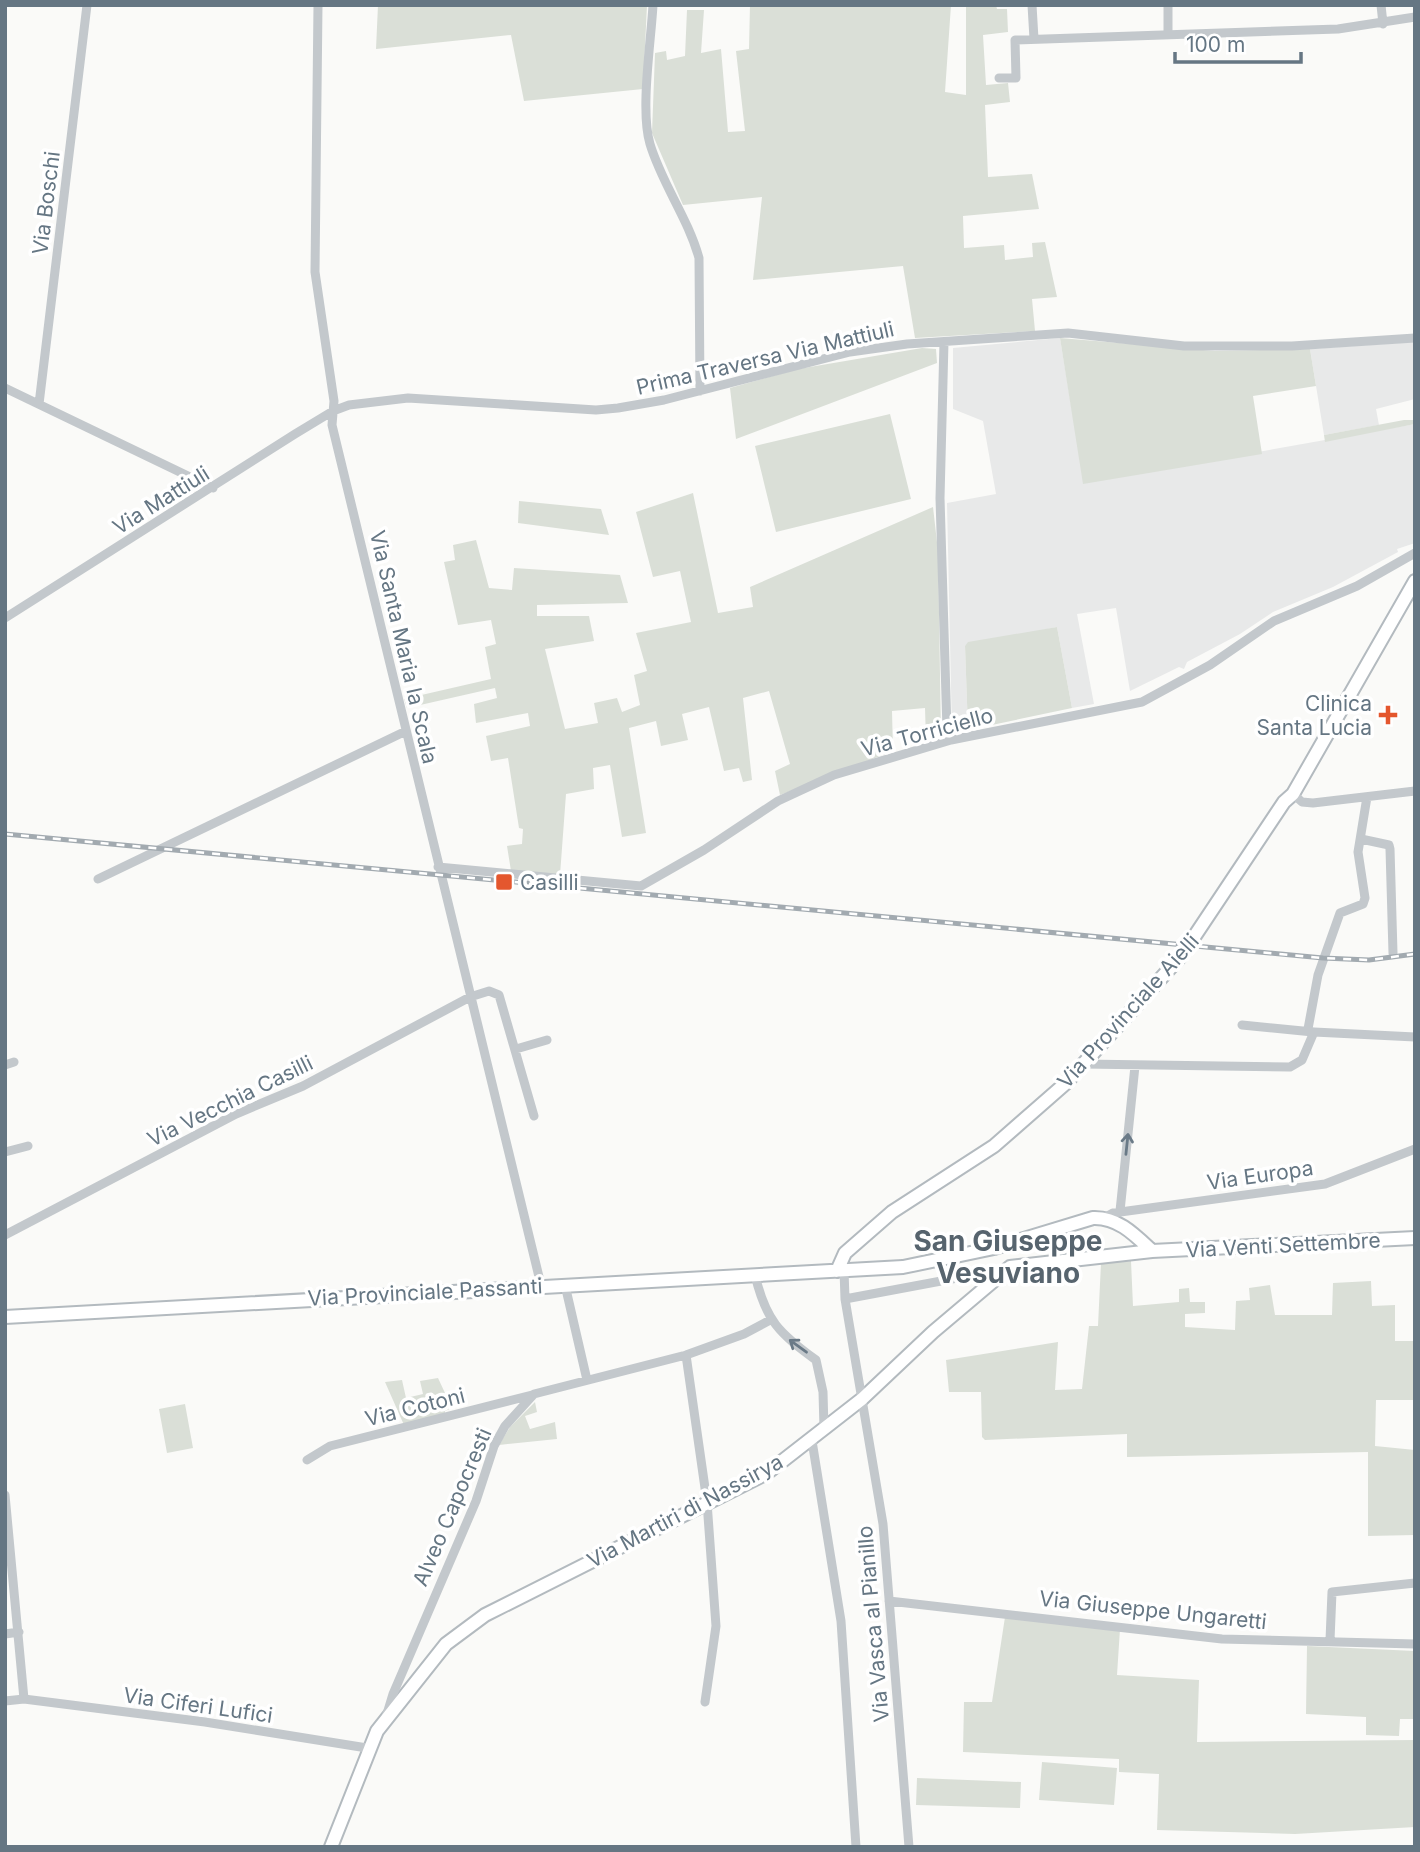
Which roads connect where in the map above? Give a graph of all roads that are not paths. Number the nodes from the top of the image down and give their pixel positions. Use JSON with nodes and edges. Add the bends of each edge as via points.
{"nodes":[{"id":1,"x":87,"y":5,"type":"edge"},
{"id":2,"x":318,"y":5,"type":"edge"},
{"id":3,"x":653,"y":5,"type":"edge"},
{"id":4,"x":1032,"y":5,"type":"edge"},
{"id":5,"x":1168,"y":5,"type":"edge"},
{"id":6,"x":1381,"y":5,"type":"edge"},
{"id":7,"x":1415,"y":17,"type":"edge"},
{"id":8,"x":1383,"y":24,"type":"junction"},
{"id":9,"x":1168,"y":34,"type":"junction"},
{"id":10,"x":1034,"y":39,"type":"junction"},
{"id":11,"x":999,"y":78,"type":"dead end"},
{"id":12,"x":1415,"y":338,"type":"edge"},
{"id":13,"x":944,"y":342,"type":"junction"},
{"id":14,"x":5,"y":388,"type":"edge"},
{"id":15,"x":700,"y":391,"type":"junction"},
{"id":16,"x":39,"y":404,"type":"junction"},
{"id":17,"x":333,"y":411,"type":"junction"},
{"id":18,"x":213,"y":488,"type":"junction"},
{"id":19,"x":1415,"y":553,"type":"edge"},
{"id":20,"x":1415,"y":581,"type":"edge"},
{"id":21,"x":5,"y":618,"type":"edge"},
{"id":22,"x":947,"y":730,"type":"dead end"},
{"id":23,"x":406,"y":731,"type":"junction"},
{"id":24,"x":1415,"y":791,"type":"edge"},
{"id":25,"x":1293,"y":794,"type":"junction"},
{"id":26,"x":1367,"y":797,"type":"junction"},
{"id":27,"x":1361,"y":839,"type":"junction"},
{"id":28,"x":438,"y":867,"type":"junction"},
{"id":29,"x":98,"y":879,"type":"dead end"},
{"id":30,"x":1393,"y":953,"type":"dead end"},
{"id":31,"x":470,"y":997,"type":"junction"},
{"id":32,"x":1242,"y":1025,"type":"dead end"},
{"id":33,"x":1311,"y":1030,"type":"junction"},
{"id":34,"x":1415,"y":1037,"type":"edge"},
{"id":35,"x":547,"y":1040,"type":"dead end"},
{"id":36,"x":516,"y":1049,"type":"junction"},
{"id":37,"x":1083,"y":1063,"type":"junction"},
{"id":38,"x":1135,"y":1066,"type":"junction"},
{"id":39,"x":534,"y":1116,"type":"dead end"},
{"id":40,"x":28,"y":1146,"type":"dead end"},
{"id":41,"x":1415,"y":1149,"type":"edge"},
{"id":42,"x":5,"y":1152,"type":"edge"},
{"id":43,"x":1120,"y":1211,"type":"junction"},
{"id":44,"x":1106,"y":1217,"type":"junction"},
{"id":45,"x":5,"y":1235,"type":"edge"},
{"id":46,"x":1415,"y":1238,"type":"edge"},
{"id":47,"x":1152,"y":1251,"type":"junction"},
{"id":48,"x":841,"y":1270,"type":"junction"},
{"id":49,"x":1000,"y":1273,"type":"junction"},
{"id":50,"x":755,"y":1275,"type":"junction"},
{"id":51,"x":541,"y":1285,"type":"junction"},
{"id":52,"x":565,"y":1285,"type":"junction"},
{"id":53,"x":845,"y":1299,"type":"junction"},
{"id":54,"x":5,"y":1317,"type":"edge"},
{"id":55,"x":772,"y":1319,"type":"junction"},
{"id":56,"x":686,"y":1355,"type":"junction"},
{"id":57,"x":587,"y":1380,"type":"junction"},
{"id":58,"x":534,"y":1394,"type":"junction"},
{"id":59,"x":862,"y":1399,"type":"junction"},
{"id":60,"x":824,"y":1429,"type":"junction"},
{"id":61,"x":812,"y":1441,"type":"junction"},
{"id":62,"x":307,"y":1460,"type":"dead end"},
{"id":63,"x":5,"y":1495,"type":"edge"},
{"id":64,"x":707,"y":1502,"type":"junction"},
{"id":65,"x":1415,"y":1583,"type":"edge"},
{"id":66,"x":889,"y":1601,"type":"junction"},
{"id":67,"x":19,"y":1632,"type":"junction"},
{"id":68,"x":5,"y":1634,"type":"edge"},
{"id":69,"x":1330,"y":1640,"type":"junction"},
{"id":70,"x":1415,"y":1644,"type":"edge"},
{"id":71,"x":24,"y":1699,"type":"junction"},
{"id":72,"x":5,"y":1700,"type":"edge"},
{"id":73,"x":705,"y":1702,"type":"dead end"},
{"id":74,"x":386,"y":1717,"type":"junction"},
{"id":75,"x":367,"y":1748,"type":"junction"},
{"id":76,"x":331,"y":1847,"type":"edge"},
{"id":77,"x":856,"y":1847,"type":"edge"},
{"id":78,"x":909,"y":1847,"type":"edge"}],
"edges":[{"from":1,"to":16,"type":"street","name":"Via Boschi"},
{"from":2,"to":17,"type":"street","name":"Via Santa Maria la Scala","via":[[315,272]]},
{"from":3,"to":15,"type":"street","via":[[647,114],[650,143],[699,258]]},
{"from":4,"to":10,"type":"street"},
{"from":5,"to":9,"type":"street"},
{"from":6,"to":8,"type":"street"},
{"from":7,"to":8,"type":"street"},
{"from":8,"to":9,"type":"street"},
{"from":9,"to":10,"type":"street"},
{"from":10,"to":11,"type":"street","via":[[1014,40],[1016,78]]},
{"from":12,"to":13,"type":"street","name":"Prima Traversa Via Mattiuli","via":[[1292,346],[1184,346],[1068,332]]},
{"from":13,"to":15,"type":"street","name":"Prima Traversa Via Mattiuli","via":[[850,352]]},
{"from":13,"to":22,"type":"street","name":"Via Torriciello","via":[[940,498]]},
{"from":14,"to":16,"type":"street"},
{"from":15,"to":17,"type":"street","name":"Prima Traversa Via Mattiuli","via":[[610,409],[408,398]]},
{"from":16,"to":18,"type":"street"},
{"from":17,"to":18,"type":"street","name":"Via Mattiuli"},
{"from":17,"to":23,"type":"street","name":"Via Santa Maria la Scala","via":[[332,425]]},
{"from":18,"to":21,"type":"street","name":"Via Mattiuli"},
{"from":19,"to":28,"type":"street","name":"Via Torriciello","via":[[1357,586],[1274,621],[1210,665],[1142,702],[951,740],[834,775],[778,801],[641,886]]},
{"from":20,"to":25,"type":"street","name":"Via Provinciale Aielli"},
{"from":23,"to":28,"type":"street","name":"Via Santa Maria la Scala"},
{"from":23,"to":29,"type":"street"},
{"from":24,"to":26,"type":"street"},
{"from":25,"to":26,"type":"street","via":[[1302,802]]},
{"from":25,"to":37,"type":"street","name":"Via Provinciale Aielli","via":[[1182,955]]},
{"from":26,"to":27,"type":"street"},
{"from":27,"to":30,"type":"street","via":[[1391,849]]},
{"from":27,"to":33,"type":"street","via":[[1365,898],[1363,904],[1340,913],[1318,975]]},
{"from":28,"to":31,"type":"street","name":"Via Santa Maria la Scala"},
{"from":31,"to":36,"type":"street","via":[[489,991],[499,995]]},
{"from":31,"to":45,"type":"street","name":"Via Vecchia Casilli"},
{"from":31,"to":51,"type":"street","name":"Via Santa Maria la Scala"},
{"from":32,"to":33,"type":"street"},
{"from":33,"to":34,"type":"street"},
{"from":33,"to":38,"type":"street","via":[[1302,1060],[1290,1067]]},
{"from":35,"to":36,"type":"street"},
{"from":36,"to":39,"type":"street"},
{"from":37,"to":38,"type":"street"},
{"from":37,"to":48,"type":"street","name":"Via Provinciale Aielli","via":[[994,1146],[892,1212],[845,1253]]},
{"from":43,"to":38,"type":"street","one_way":true},
{"from":40,"to":42,"type":"street"},
{"from":41,"to":43,"type":"street","name":"Via Europa","via":[[1325,1184]]},
{"from":43,"to":44,"type":"street","name":"Via Europa"},
{"from":44,"to":47,"type":"street"},
{"from":44,"to":48,"type":"street","name":"Via Provinciale Passanti","via":[[933,1262]]},
{"from":46,"to":47,"type":"street","name":"Via Venti Settembre"},
{"from":47,"to":49,"type":"street","name":"Via Martiri di Nassirya","via":[[1015,1265]]},
{"from":48,"to":50,"type":"street","name":"Via Provinciale Passanti"},
{"from":48,"to":53,"type":"street","name":"Via Vasca al Pianillo"},
{"from":49,"to":53,"type":"street"},
{"from":49,"to":59,"type":"street","name":"Via Martiri di Nassirya"},
{"from":50,"to":52,"type":"street","name":"Via Provinciale Passanti"},
{"from":50,"to":55,"type":"street"},
{"from":51,"to":52,"type":"street","name":"Via Provinciale Passanti"},
{"from":51,"to":54,"type":"street","name":"Via Provinciale Passanti"},
{"from":52,"to":57,"type":"street"},
{"from":53,"to":59,"type":"street","name":"Via Vasca al Pianillo"},
{"from":55,"to":56,"type":"street"},
{"from":60,"to":55,"type":"street","one_way":true,"via":[[816,1360],[783,1336]]},
{"from":56,"to":57,"type":"street"},
{"from":56,"to":64,"type":"street"},
{"from":57,"to":58,"type":"street"},
{"from":58,"to":62,"type":"street","name":"Via Cotoni","via":[[330,1446]]},
{"from":58,"to":74,"type":"street","name":"Alveo Capocresti","via":[[494,1446],[476,1501]]},
{"from":59,"to":60,"type":"street","name":"Via Martiri di Nassirya"},
{"from":59,"to":66,"type":"street","name":"Via Vasca al Pianillo","via":[[883,1524]]},
{"from":60,"to":61,"type":"street","name":"Via Martiri di Nassirya"},
{"from":61,"to":64,"type":"street","name":"Via Martiri di Nassirya","via":[[767,1473]]},
{"from":61,"to":77,"type":"street","via":[[841,1621]]},
{"from":63,"to":67,"type":"street"},
{"from":64,"to":73,"type":"street","via":[[716,1626]]},
{"from":64,"to":74,"type":"street","name":"Via Martiri di Nassirya","via":[[485,1615],[446,1644]]},
{"from":65,"to":69,"type":"street","via":[[1332,1592]]},
{"from":66,"to":69,"type":"street","name":"Via Giuseppe Ungaretti","via":[[1222,1639]]},
{"from":66,"to":78,"type":"street","name":"Via Vasca al Pianillo"},
{"from":67,"to":68,"type":"street"},
{"from":67,"to":71,"type":"street"},
{"from":69,"to":70,"type":"street","name":"Via Giuseppe Ungaretti"},
{"from":71,"to":72,"type":"street","name":"Via Ciferi Lufici"},
{"from":71,"to":75,"type":"street","name":"Via Ciferi Lufici"},
{"from":74,"to":75,"type":"street","name":"Via Martiri di Nassirya"},
{"from":75,"to":76,"type":"street","name":"Via Martiri di Nassirya"}]}
